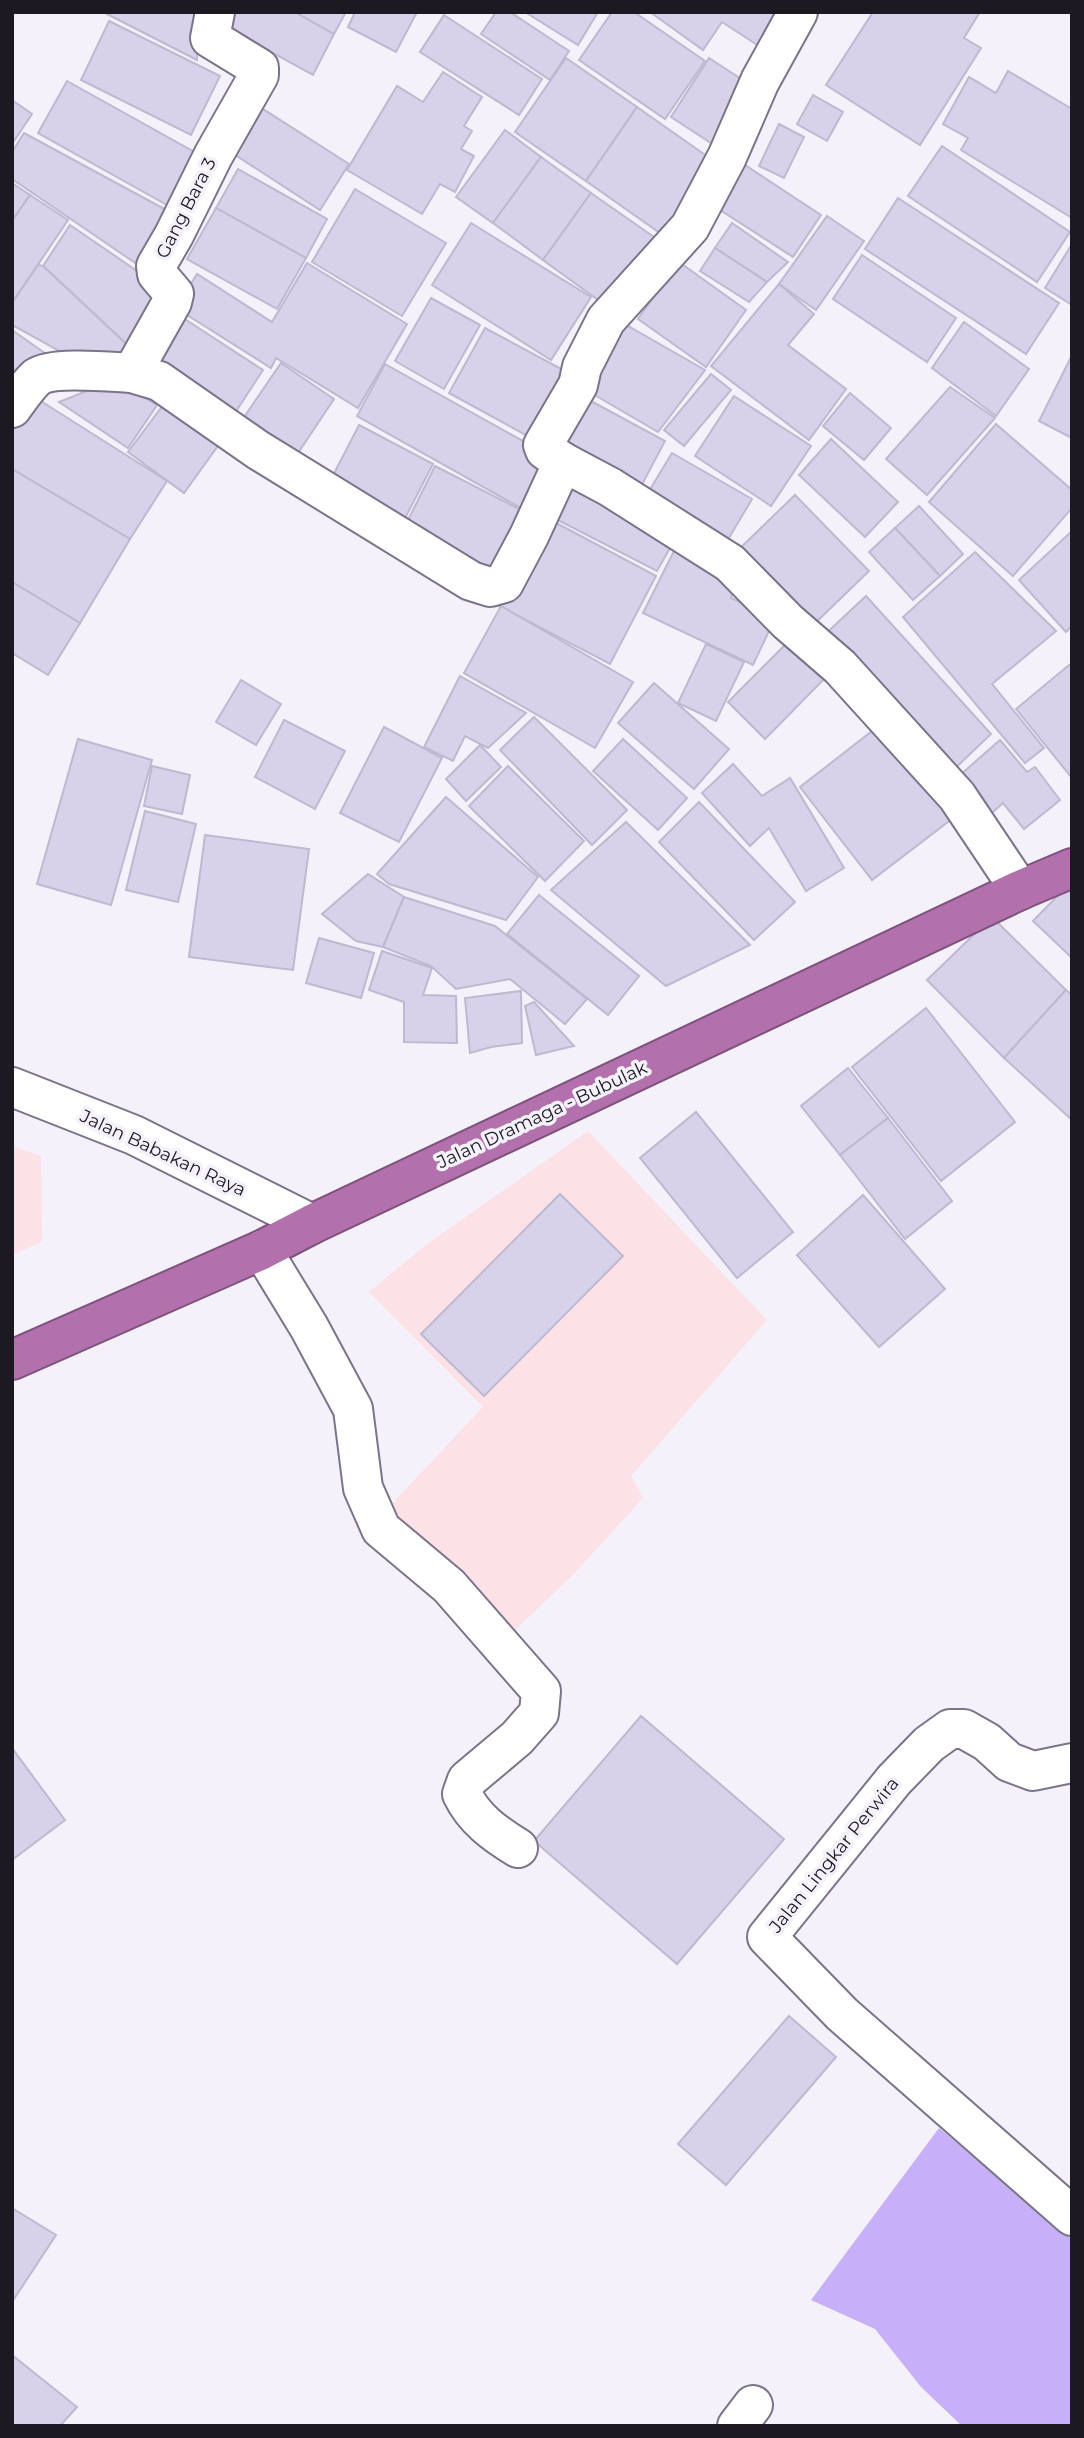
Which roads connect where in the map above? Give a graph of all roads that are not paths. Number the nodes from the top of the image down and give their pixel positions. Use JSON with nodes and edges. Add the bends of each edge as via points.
{"nodes":[{"id":1,"x":215,"y":12,"type":"edge"},
{"id":2,"x":798,"y":12,"type":"edge"},
{"id":3,"x":132,"y":373,"type":"junction"},
{"id":4,"x":12,"y":408,"type":"edge"},
{"id":5,"x":563,"y":462,"type":"junction"},
{"id":6,"x":1072,"y":868,"type":"edge"},
{"id":7,"x":1020,"y":890,"type":"junction"},
{"id":8,"x":12,"y":1087,"type":"edge"},
{"id":9,"x":312,"y":1224,"type":"junction"},
{"id":10,"x":262,"y":1250,"type":"junction"},
{"id":11,"x":12,"y":1360,"type":"edge"},
{"id":12,"x":1072,"y":1762,"type":"edge"},
{"id":13,"x":518,"y":1848,"type":"dead end"},
{"id":14,"x":1072,"y":2216,"type":"edge"}],
"edges":[{"from":1,"to":3,"type":"street","name":"Gang Bara 3","via":[[210,38],[258,68],[259,75],[156,266],[174,294]]},
{"from":2,"to":5,"type":"street","via":[[690,227],[606,320],[593,342],[578,385],[543,445]]},
{"from":3,"to":4,"type":"street","via":[[50,372],[38,377]]},
{"from":3,"to":5,"type":"street","via":[[159,381],[258,450],[471,581],[490,587],[504,583]]},
{"from":5,"to":7,"type":"street","via":[[730,563],[840,667],[957,796]]},
{"from":6,"to":7,"type":"highway","name":"Jalan Dramaga - Bubulak"},
{"from":7,"to":9,"type":"highway","name":"Jalan Dramaga - Bubulak"},
{"from":8,"to":9,"type":"street","name":"Jalan Babakan Raya","via":[[134,1135]]},
{"from":9,"to":10,"type":"highway","name":"Jalan Dramaga - Bubulak"},
{"from":10,"to":11,"type":"highway","name":"Jalan Dramaga - Bubulak"},
{"from":10,"to":13,"type":"street","via":[[353,1409],[363,1488],[381,1529],[449,1586],[541,1691],[538,1713],[517,1738],[467,1780],[462,1794],[470,1810]]},
{"from":12,"to":14,"type":"street","name":"Jalan Lingkar Perwira","via":[[1033,1771],[1009,1762],[964,1729],[950,1729],[894,1780],[767,1937],[842,2014]]}]}
